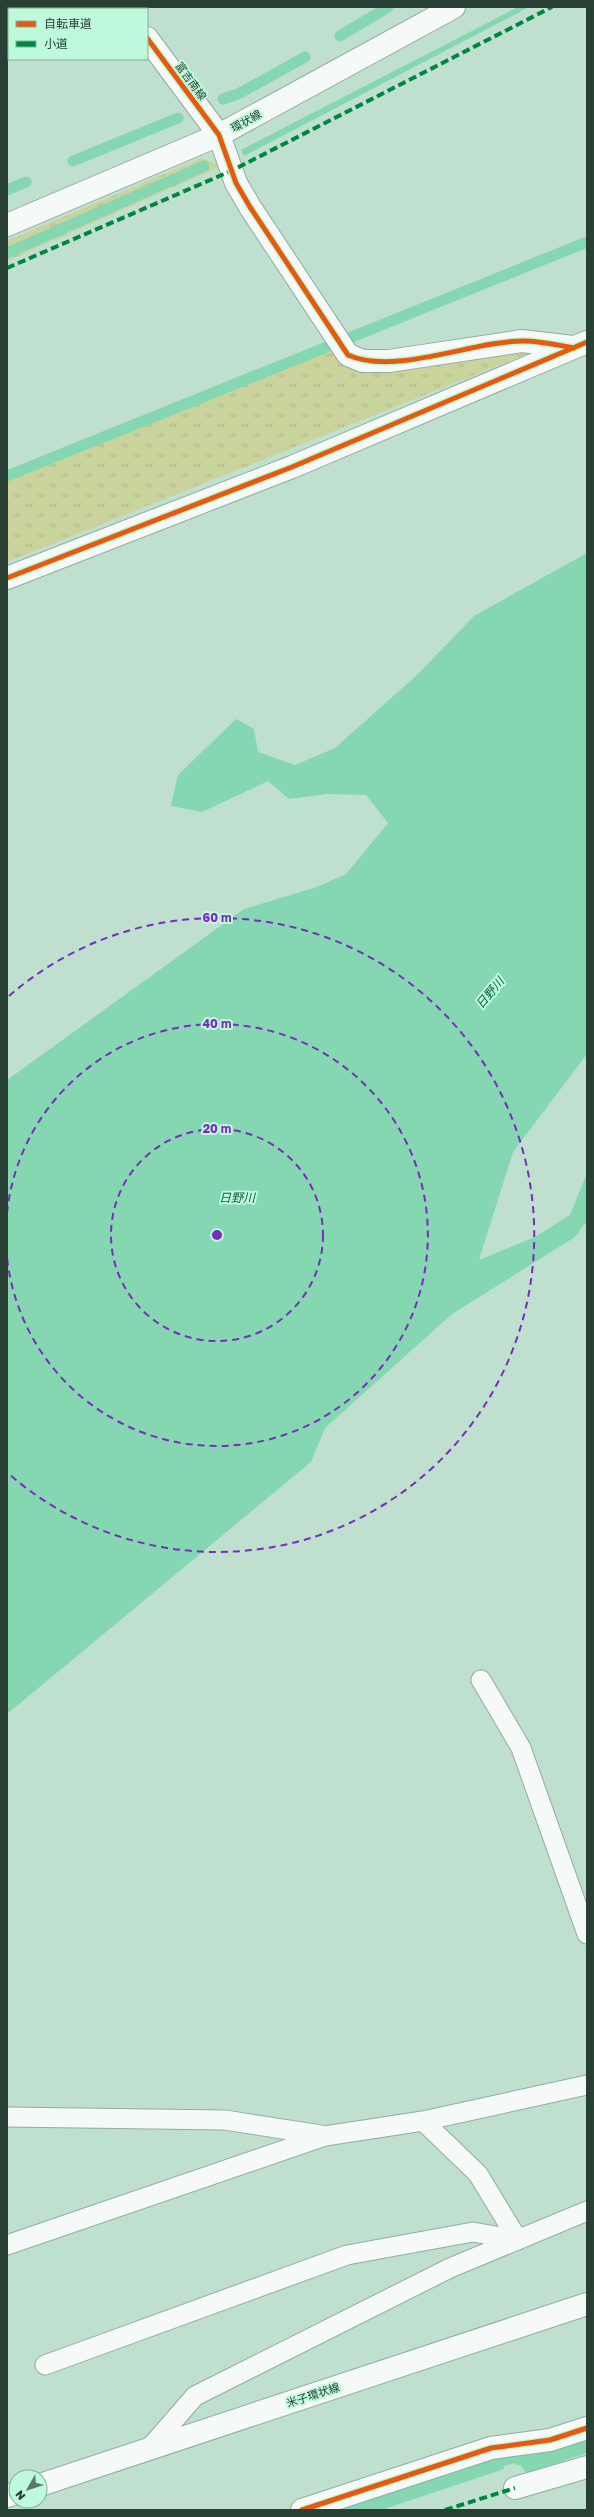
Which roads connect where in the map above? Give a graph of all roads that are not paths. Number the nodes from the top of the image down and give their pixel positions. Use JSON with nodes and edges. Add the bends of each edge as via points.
{"nodes":[{"id":1,"x":454,"y":7,"type":"edge"},
{"id":2,"x":148,"y":39,"type":"edge"},
{"id":3,"x":219,"y":136,"type":"junction"},
{"id":4,"x":7,"y":225,"type":"edge"},
{"id":5,"x":581,"y":345,"type":"edge"},
{"id":6,"x":7,"y":578,"type":"edge"},
{"id":7,"x":481,"y":1680,"type":"dead end"},
{"id":8,"x":587,"y":1934,"type":"edge"},
{"id":9,"x":587,"y":2085,"type":"edge"},
{"id":10,"x":7,"y":2117,"type":"edge"},
{"id":11,"x":423,"y":2121,"type":"junction"},
{"id":12,"x":325,"y":2136,"type":"junction"},
{"id":13,"x":587,"y":2211,"type":"edge"},
{"id":14,"x":518,"y":2240,"type":"junction"},
{"id":15,"x":7,"y":2246,"type":"edge"},
{"id":16,"x":587,"y":2304,"type":"edge"},
{"id":17,"x":46,"y":2365,"type":"dead end"},
{"id":18,"x":587,"y":2428,"type":"edge"},
{"id":19,"x":148,"y":2450,"type":"junction"},
{"id":20,"x":587,"y":2467,"type":"edge"},
{"id":21,"x":48,"y":2482,"type":"edge"},
{"id":22,"x":515,"y":2488,"type":"dead end"},
{"id":23,"x":302,"y":2510,"type":"edge"}],
"edges":[{"from":1,"to":3,"type":"street","name":"環状線"},
{"from":2,"to":3,"type":"street","name":"富吉南線"},
{"from":3,"to":4,"type":"street","name":"環状線"},
{"from":3,"to":5,"type":"street","name":"富吉南線","via":[[236,183],[250,207],[348,355],[362,361],[389,361],[522,341]]},
{"from":5,"to":6,"type":"street","via":[[292,467]]},
{"from":7,"to":8,"type":"lane","via":[[521,1748]]},
{"from":9,"to":11,"type":"lane"},
{"from":10,"to":12,"type":"lane","via":[[225,2120]]},
{"from":11,"to":12,"type":"lane"},
{"from":11,"to":14,"type":"lane","via":[[478,2174]]},
{"from":12,"to":15,"type":"lane"},
{"from":13,"to":14,"type":"lane"},
{"from":14,"to":17,"type":"lane","via":[[473,2232],[347,2255]]},
{"from":14,"to":19,"type":"lane","via":[[450,2268],[195,2396]]},
{"from":16,"to":19,"type":"street","name":"米子環状線"},
{"from":18,"to":23,"type":"street","via":[[550,2440],[492,2448]]},
{"from":19,"to":21,"type":"street","name":"米子環状線"},
{"from":20,"to":22,"type":"street"}]}
